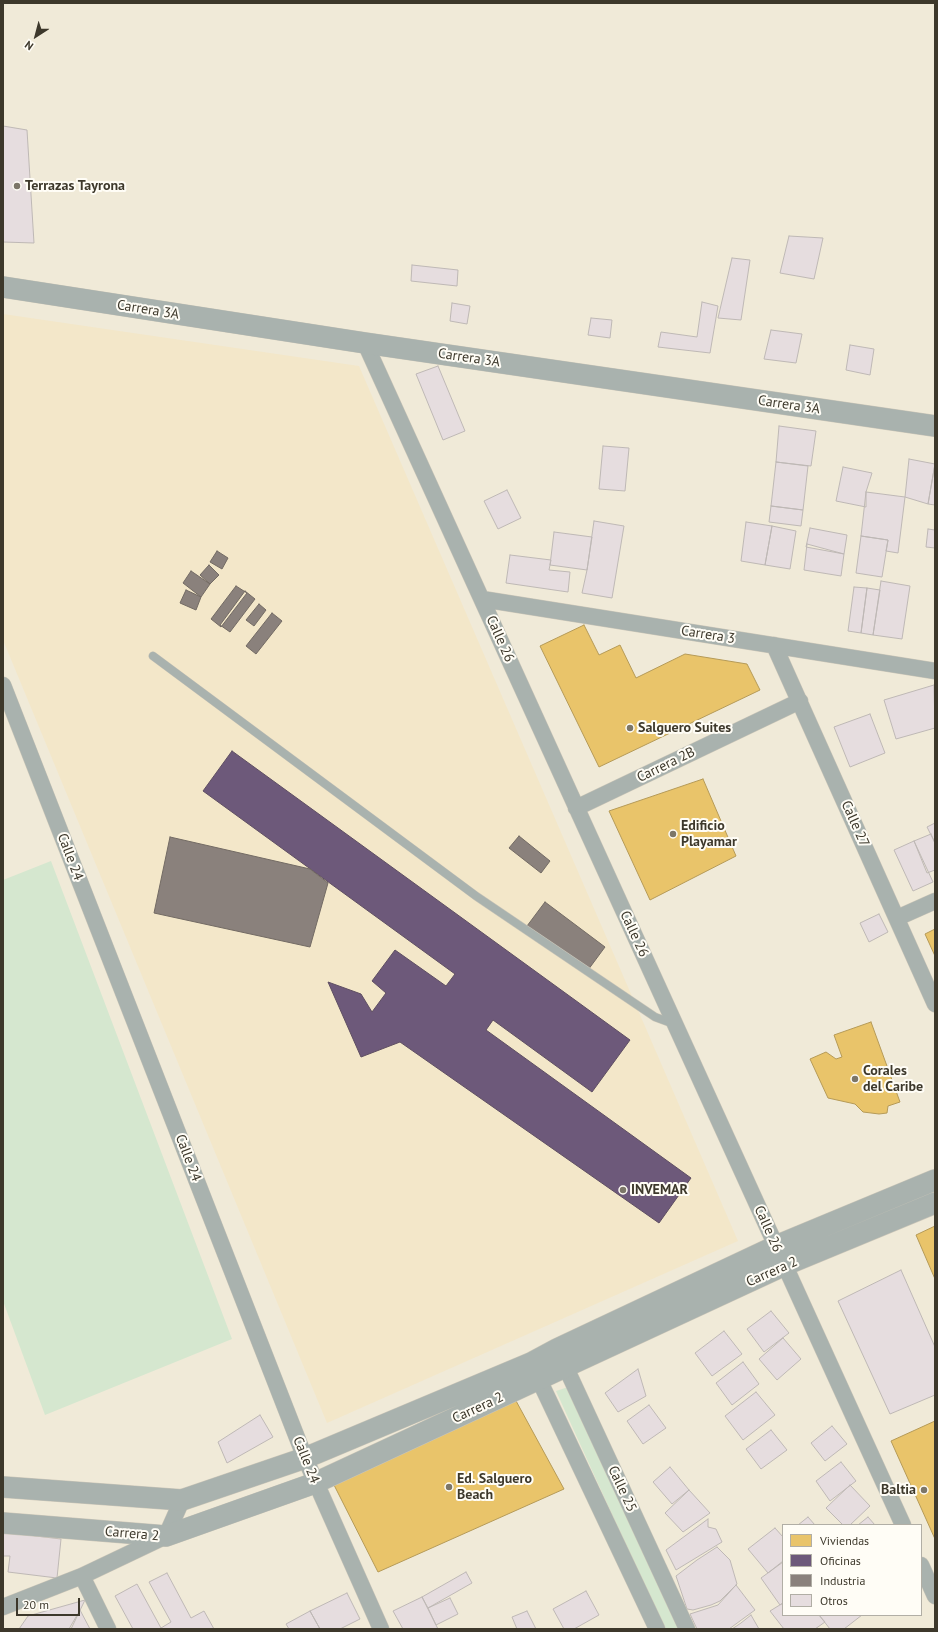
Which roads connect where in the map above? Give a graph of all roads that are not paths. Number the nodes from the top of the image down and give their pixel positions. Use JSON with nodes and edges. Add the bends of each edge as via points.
{"nodes":[{"id":1,"x":3,"y":288,"type":"edge"},
{"id":2,"x":365,"y":343,"type":"junction"},
{"id":3,"x":935,"y":426,"type":"edge"},
{"id":4,"x":482,"y":599,"type":"junction"},
{"id":5,"x":774,"y":645,"type":"junction"},
{"id":6,"x":153,"y":656,"type":"dead end"},
{"id":7,"x":935,"y":670,"type":"edge"},
{"id":8,"x":3,"y":685,"type":"edge"},
{"id":9,"x":800,"y":701,"type":"junction"},
{"id":10,"x":576,"y":808,"type":"junction"},
{"id":11,"x":935,"y":901,"type":"edge"},
{"id":12,"x":897,"y":918,"type":"junction"},
{"id":13,"x":935,"y":1004,"type":"edge"},
{"id":14,"x":675,"y":1024,"type":"junction"},
{"id":15,"x":935,"y":1180,"type":"edge"},
{"id":16,"x":935,"y":1203,"type":"edge"},
{"id":17,"x":776,"y":1246,"type":"junction"},
{"id":18,"x":785,"y":1265,"type":"junction"},
{"id":19,"x":557,"y":1349,"type":"junction"},
{"id":20,"x":566,"y":1367,"type":"junction"},
{"id":21,"x":535,"y":1371,"type":"junction"},
{"id":22,"x":305,"y":1458,"type":"junction"},
{"id":23,"x":315,"y":1483,"type":"junction"},
{"id":24,"x":3,"y":1487,"type":"edge"},
{"id":25,"x":182,"y":1500,"type":"junction"},
{"id":26,"x":3,"y":1523,"type":"edge"},
{"id":27,"x":903,"y":1524,"type":"edge"},
{"id":28,"x":166,"y":1536,"type":"junction"},
{"id":29,"x":922,"y":1567,"type":"edge"},
{"id":30,"x":82,"y":1576,"type":"junction"},
{"id":31,"x":935,"y":1596,"type":"edge"},
{"id":32,"x":3,"y":1607,"type":"edge"},
{"id":33,"x":108,"y":1629,"type":"edge"},
{"id":34,"x":381,"y":1629,"type":"edge"},
{"id":35,"x":657,"y":1629,"type":"edge"},
{"id":36,"x":687,"y":1629,"type":"edge"}],
"edges":[{"from":1,"to":2,"type":"street","name":"Carrera 3A"},
{"from":2,"to":3,"type":"street","name":"Carrera 3A"},
{"from":2,"to":4,"type":"street","name":"Calle 26"},
{"from":4,"to":5,"type":"street","name":"Carrera 3"},
{"from":4,"to":10,"type":"street","name":"Calle 26"},
{"from":5,"to":7,"type":"street","name":"Carrera 3"},
{"from":5,"to":9,"type":"street","name":"Calle 27"},
{"from":6,"to":14,"type":"lane","via":[[476,896],[655,1017]]},
{"from":8,"to":22,"type":"street","name":"Calle 24"},
{"from":9,"to":10,"type":"street","name":"Carrera 2B"},
{"from":9,"to":12,"type":"street","name":"Calle 27"},
{"from":10,"to":14,"type":"street","name":"Calle 26"},
{"from":11,"to":12,"type":"street"},
{"from":12,"to":13,"type":"street","name":"Calle 27"},
{"from":14,"to":17,"type":"street","name":"Calle 26"},
{"from":15,"to":17,"type":"street","name":"Carrera 2"},
{"from":16,"to":18,"type":"street","name":"Carrera 2"},
{"from":17,"to":18,"type":"street","name":"Calle 26"},
{"from":17,"to":19,"type":"street","name":"Carrera 2"},
{"from":18,"to":20,"type":"street","name":"Carrera 2"},
{"from":18,"to":27,"type":"street","name":"Calle 26"},
{"from":19,"to":20,"type":"street","name":"Calle 25"},
{"from":19,"to":21,"type":"street","name":"Carrera 2"},
{"from":20,"to":21,"type":"street","name":"Carrera 2"},
{"from":20,"to":36,"type":"street","name":"Calle 25"},
{"from":21,"to":22,"type":"street","name":"Carrera 2"},
{"from":21,"to":23,"type":"street","name":"Carrera 2"},
{"from":21,"to":35,"type":"street","name":"Calle 25"},
{"from":22,"to":23,"type":"street","name":"Calle 24"},
{"from":22,"to":25,"type":"street","name":"Carrera 2"},
{"from":23,"to":28,"type":"street","name":"Carrera 2"},
{"from":23,"to":34,"type":"street","name":"Calle 24"},
{"from":24,"to":25,"type":"street","name":"Carrera 2"},
{"from":25,"to":28,"type":"street"},
{"from":26,"to":28,"type":"street","name":"Carrera 2"},
{"from":28,"to":30,"type":"street"},
{"from":29,"to":31,"type":"street"},
{"from":30,"to":32,"type":"street"},
{"from":30,"to":33,"type":"street"}]}
